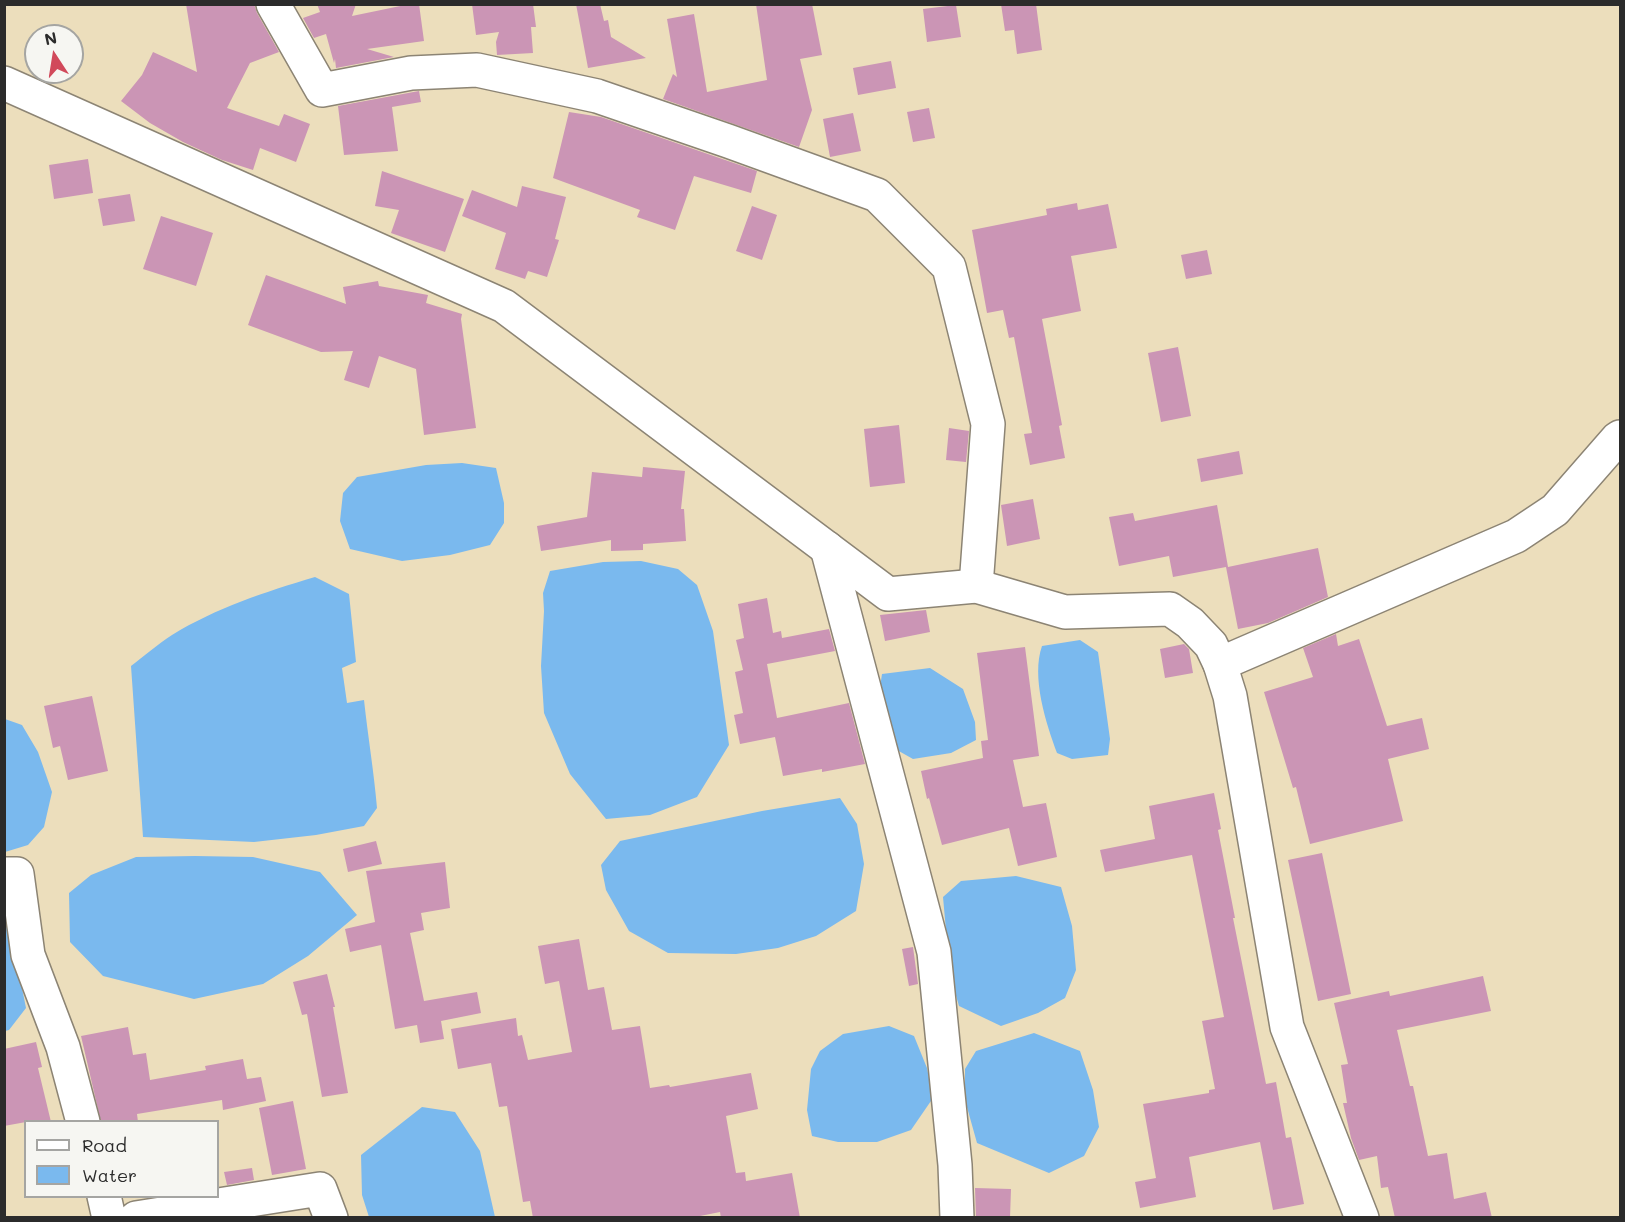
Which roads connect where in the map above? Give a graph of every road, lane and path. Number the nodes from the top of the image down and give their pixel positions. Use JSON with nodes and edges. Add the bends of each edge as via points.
{"nodes":[{"id":1,"x":273,"y":4,"type":"edge"},
{"id":2,"x":4,"y":83,"type":"edge"},
{"id":3,"x":1620,"y":437,"type":"edge"},
{"id":4,"x":827,"y":548,"type":"junction"},
{"id":5,"x":976,"y":586,"type":"junction"},
{"id":6,"x":1220,"y":664,"type":"junction"},
{"id":7,"x":4,"y":874,"type":"edge"},
{"id":8,"x":82,"y":1120,"type":"edge"},
{"id":9,"x":104,"y":1198,"type":"edge"},
{"id":10,"x":110,"y":1218,"type":"edge"},
{"id":11,"x":136,"y":1218,"type":"edge"},
{"id":12,"x":331,"y":1218,"type":"edge"},
{"id":13,"x":957,"y":1218,"type":"edge"},
{"id":14,"x":1362,"y":1218,"type":"edge"}],
"edges":[{"from":1,"to":5,"type":"street","via":[[322,90],[411,74],[477,70],[597,96],[877,195],[949,267],[952,278],[988,424]]},
{"from":2,"to":4,"type":"street","via":[[504,306]]},
{"from":3,"to":6,"type":"street","via":[[1555,510],[1516,536]]},
{"from":4,"to":5,"type":"street","via":[[888,594]]},
{"from":4,"to":13,"type":"street","via":[[933,952]]},
{"from":5,"to":6,"type":"street","via":[[1065,612],[1170,609],[1211,645]]},
{"from":6,"to":14,"type":"street","via":[[1230,696],[1287,1027]]},
{"from":7,"to":8,"type":"street","via":[[17,874],[28,955],[63,1047]]},
{"from":9,"to":10,"type":"street"},
{"from":11,"to":12,"type":"street","via":[[320,1189]]}]}
